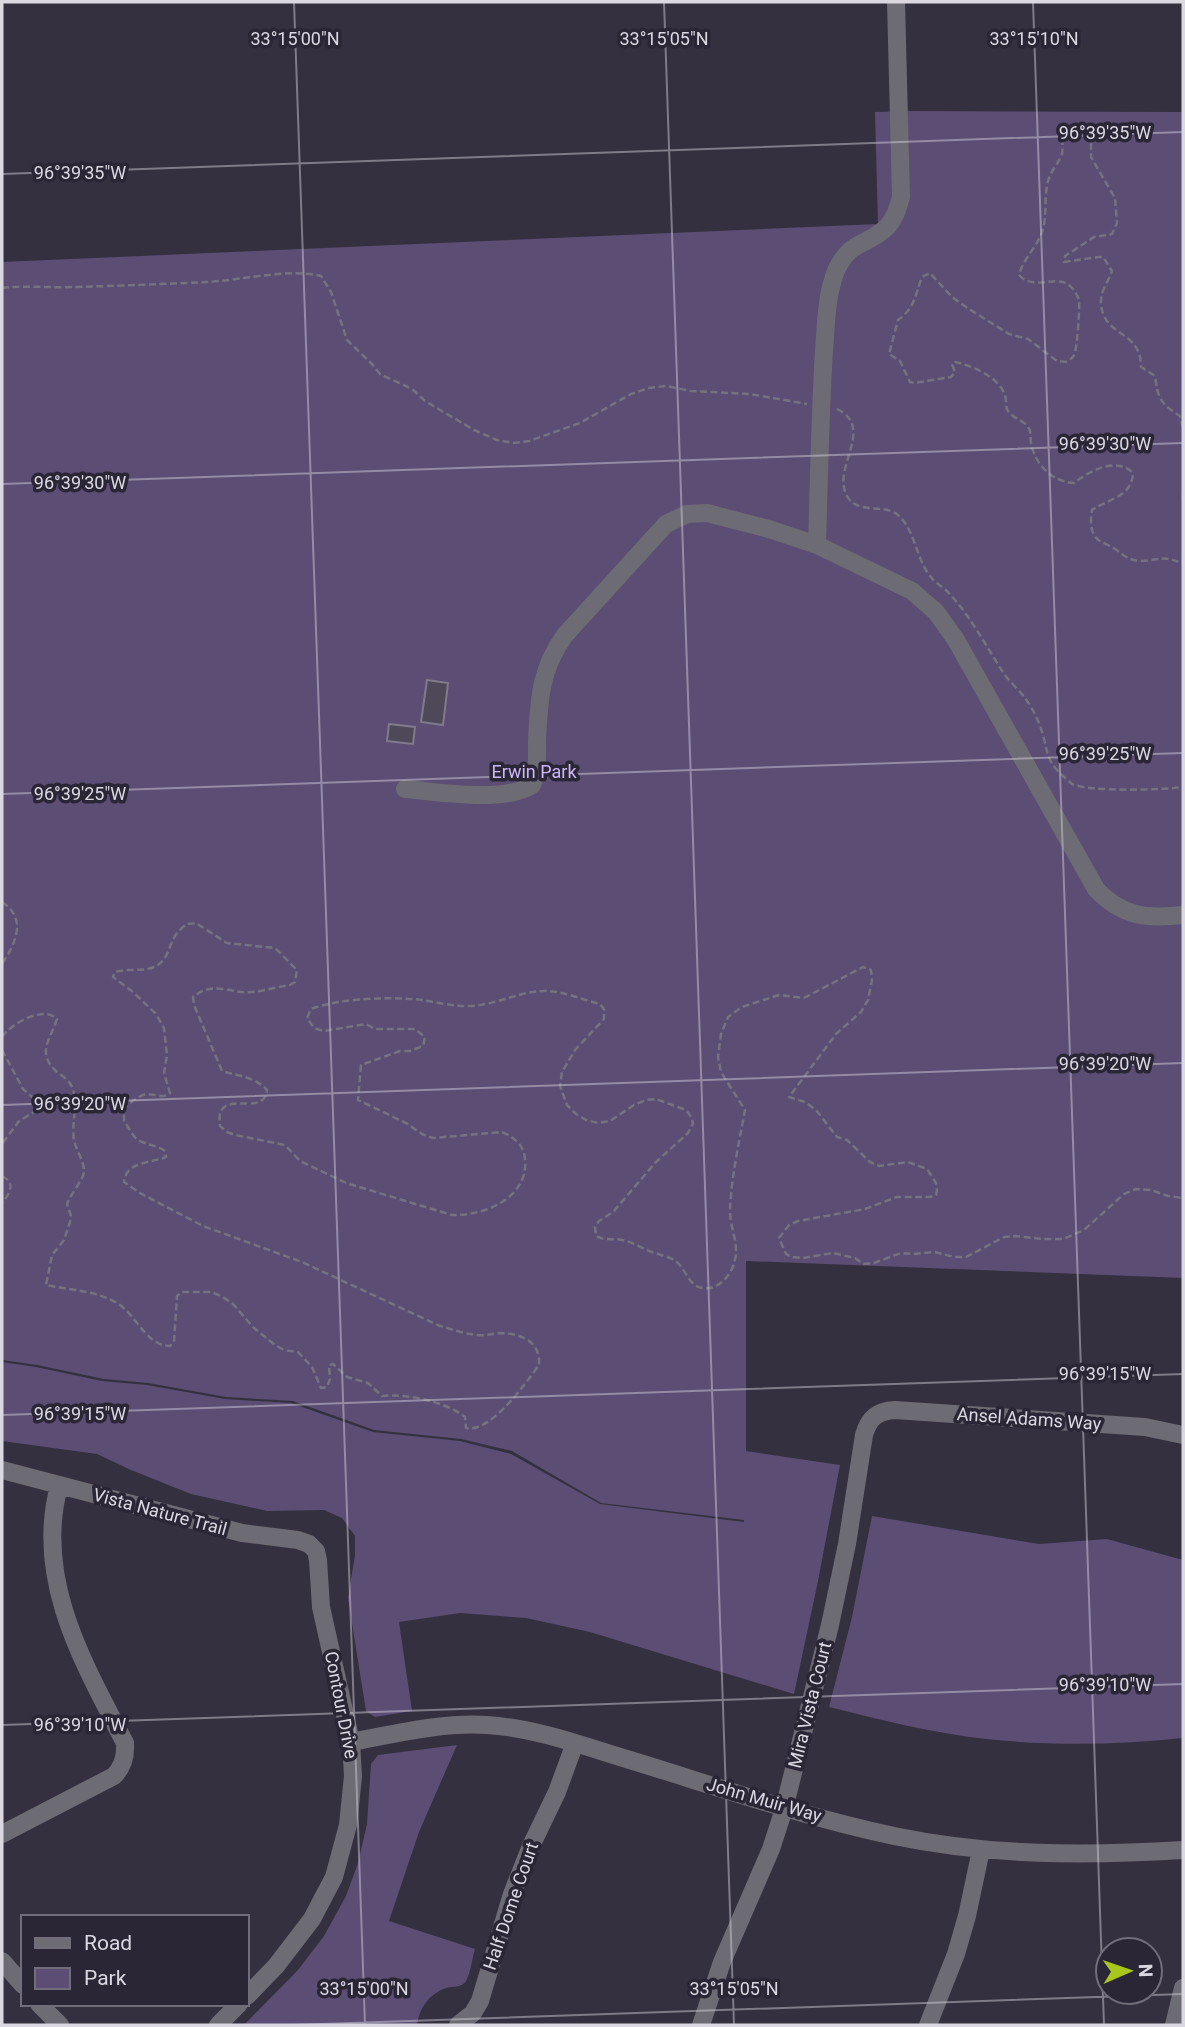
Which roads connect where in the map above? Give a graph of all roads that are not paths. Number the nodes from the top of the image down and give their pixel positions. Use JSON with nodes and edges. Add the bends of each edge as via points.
{"nodes":[{"id":1,"x":896,"y":2,"type":"edge"},
{"id":2,"x":817,"y":545,"type":"junction"},
{"id":3,"x":405,"y":789,"type":"dead end"},
{"id":4,"x":1183,"y":915,"type":"edge"},
{"id":5,"x":874,"y":1415,"type":"joint"},
{"id":6,"x":1183,"y":1435,"type":"edge"},
{"id":7,"x":2,"y":1470,"type":"edge"},
{"id":8,"x":59,"y":1486,"type":"junction"},
{"id":9,"x":316,"y":1551,"type":"joint"},
{"id":10,"x":351,"y":1742,"type":"junction"},
{"id":11,"x":575,"y":1743,"type":"junction"},
{"id":12,"x":784,"y":1809,"type":"junction"},
{"id":13,"x":2,"y":1834,"type":"edge"},
{"id":14,"x":981,"y":1850,"type":"junction"},
{"id":15,"x":1183,"y":1850,"type":"edge"},
{"id":16,"x":2,"y":1961,"type":"edge"},
{"id":17,"x":21,"y":1983,"type":"edge"},
{"id":18,"x":1183,"y":1988,"type":"edge"},
{"id":19,"x":248,"y":1995,"type":"edge"},
{"id":20,"x":41,"y":2006,"type":"edge"},
{"id":21,"x":237,"y":2006,"type":"edge"},
{"id":22,"x":60,"y":2025,"type":"edge"},
{"id":23,"x":218,"y":2025,"type":"edge"},
{"id":24,"x":458,"y":2025,"type":"edge"},
{"id":25,"x":701,"y":2025,"type":"edge"},
{"id":26,"x":928,"y":2025,"type":"edge"},
{"id":27,"x":1174,"y":2025,"type":"edge"}],
"edges":[{"from":1,"to":2,"type":"street","via":[[901,197],[888,226],[849,251],[837,269],[829,299],[820,406]]},
{"from":2,"to":3,"type":"street","via":[[707,513],[687,514],[666,524],[565,635],[550,660],[541,690],[532,785],[517,792],[487,795]]},
{"from":2,"to":4,"type":"street","via":[[912,591],[946,624],[1089,877],[1106,899],[1141,916]]},
{"from":5,"to":6,"type":"street","name":"Ansel Adams Way","via":[[895,1410],[1145,1427]]},
{"from":5,"to":12,"type":"street","name":"Mira Vista Court","via":[[864,1435],[830,1625]]},
{"from":7,"to":8,"type":"street","name":"Vista Nature Trail"},
{"from":8,"to":9,"type":"street","name":"Vista Nature Trail","via":[[242,1533],[298,1540]]},
{"from":8,"to":13,"type":"street","via":[[52,1556],[57,1590],[82,1660],[125,1743],[124,1761],[114,1776]]},
{"from":9,"to":10,"type":"street","name":"Contour Drive","via":[[321,1607]]},
{"from":10,"to":11,"type":"street","name":"John Muir Way","via":[[444,1726],[486,1724],[531,1730]]},
{"from":10,"to":19,"type":"street","name":"Contour Drive","via":[[348,1825],[334,1877],[312,1919]]},
{"from":11,"to":12,"type":"street","name":"John Muir Way"},
{"from":11,"to":24,"type":"street","name":"Half Dome Court","via":[[512,1895],[480,2001]]},
{"from":12,"to":14,"type":"street","name":"John Muir Way","via":[[895,1836]]},
{"from":12,"to":25,"type":"street","name":"Mira Vista Court"},
{"from":14,"to":15,"type":"street","name":"John Muir Way","via":[[1048,1854]]},
{"from":14,"to":26,"type":"street","via":[[968,1916]]},
{"from":16,"to":17,"type":"street"},
{"from":18,"to":27,"type":"street"},
{"from":20,"to":22,"type":"street"},
{"from":21,"to":23,"type":"street"}]}
